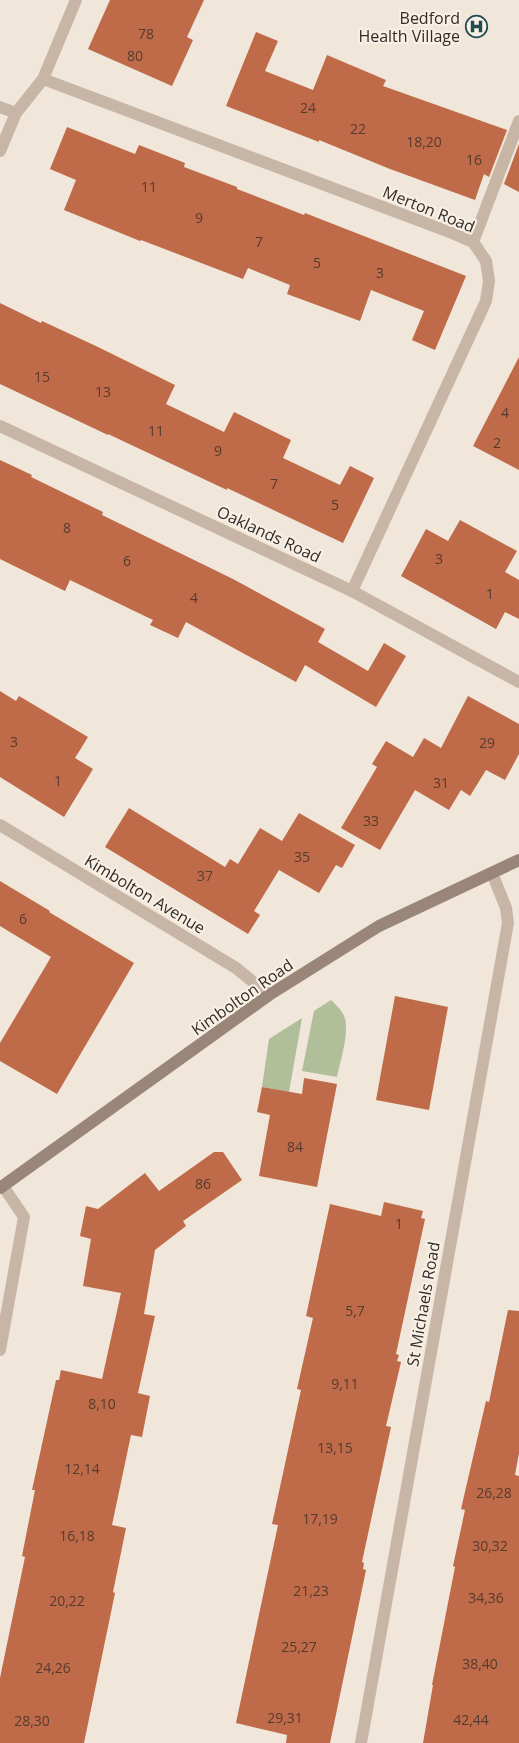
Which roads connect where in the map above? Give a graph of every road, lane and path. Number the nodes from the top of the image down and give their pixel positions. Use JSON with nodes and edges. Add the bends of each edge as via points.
{"nodes":[{"id":1,"x":76,"y":0,"type":"edge"},
{"id":2,"x":43,"y":79,"type":"junction"},
{"id":3,"x":0,"y":107,"type":"edge"},
{"id":4,"x":16,"y":113,"type":"junction"},
{"id":5,"x":519,"y":121,"type":"edge"},
{"id":6,"x":0,"y":151,"type":"edge"},
{"id":7,"x":473,"y":242,"type":"junction"},
{"id":8,"x":0,"y":426,"type":"edge"},
{"id":9,"x":352,"y":591,"type":"junction"},
{"id":10,"x":519,"y":682,"type":"edge"},
{"id":11,"x":0,"y":825,"type":"edge"},
{"id":12,"x":519,"y":860,"type":"edge"},
{"id":13,"x":492,"y":873,"type":"junction"},
{"id":14,"x":269,"y":995,"type":"junction"},
{"id":15,"x":2,"y":1187,"type":"edge"},
{"id":16,"x":0,"y":1350,"type":"edge"},
{"id":17,"x":361,"y":1743,"type":"edge"}],
"edges":[{"from":1,"to":2,"type":"street"},
{"from":2,"to":4,"type":"street"},
{"from":2,"to":7,"type":"street","name":"Merton Road"},
{"from":3,"to":4,"type":"street"},
{"from":4,"to":6,"type":"street"},
{"from":5,"to":7,"type":"street"},
{"from":7,"to":9,"type":"street","name":"Merton Road","via":[[486,261],[489,281],[486,301]]},
{"from":8,"to":9,"type":"street","name":"Oaklands Road"},
{"from":9,"to":10,"type":"street","name":"Oaklands Road"},
{"from":11,"to":14,"type":"street","name":"Kimbolton Avenue","via":[[236,968]]},
{"from":12,"to":13,"type":"main road","name":"Kimbolton Road"},
{"from":13,"to":14,"type":"main road","name":"Kimbolton Road","via":[[379,926]]},
{"from":13,"to":17,"type":"street","name":"St Michaels Road","via":[[506,908],[508,923]]},
{"from":14,"to":15,"type":"main road","name":"Kimbolton Road"},
{"from":15,"to":16,"type":"street","via":[[24,1217]]}]}
